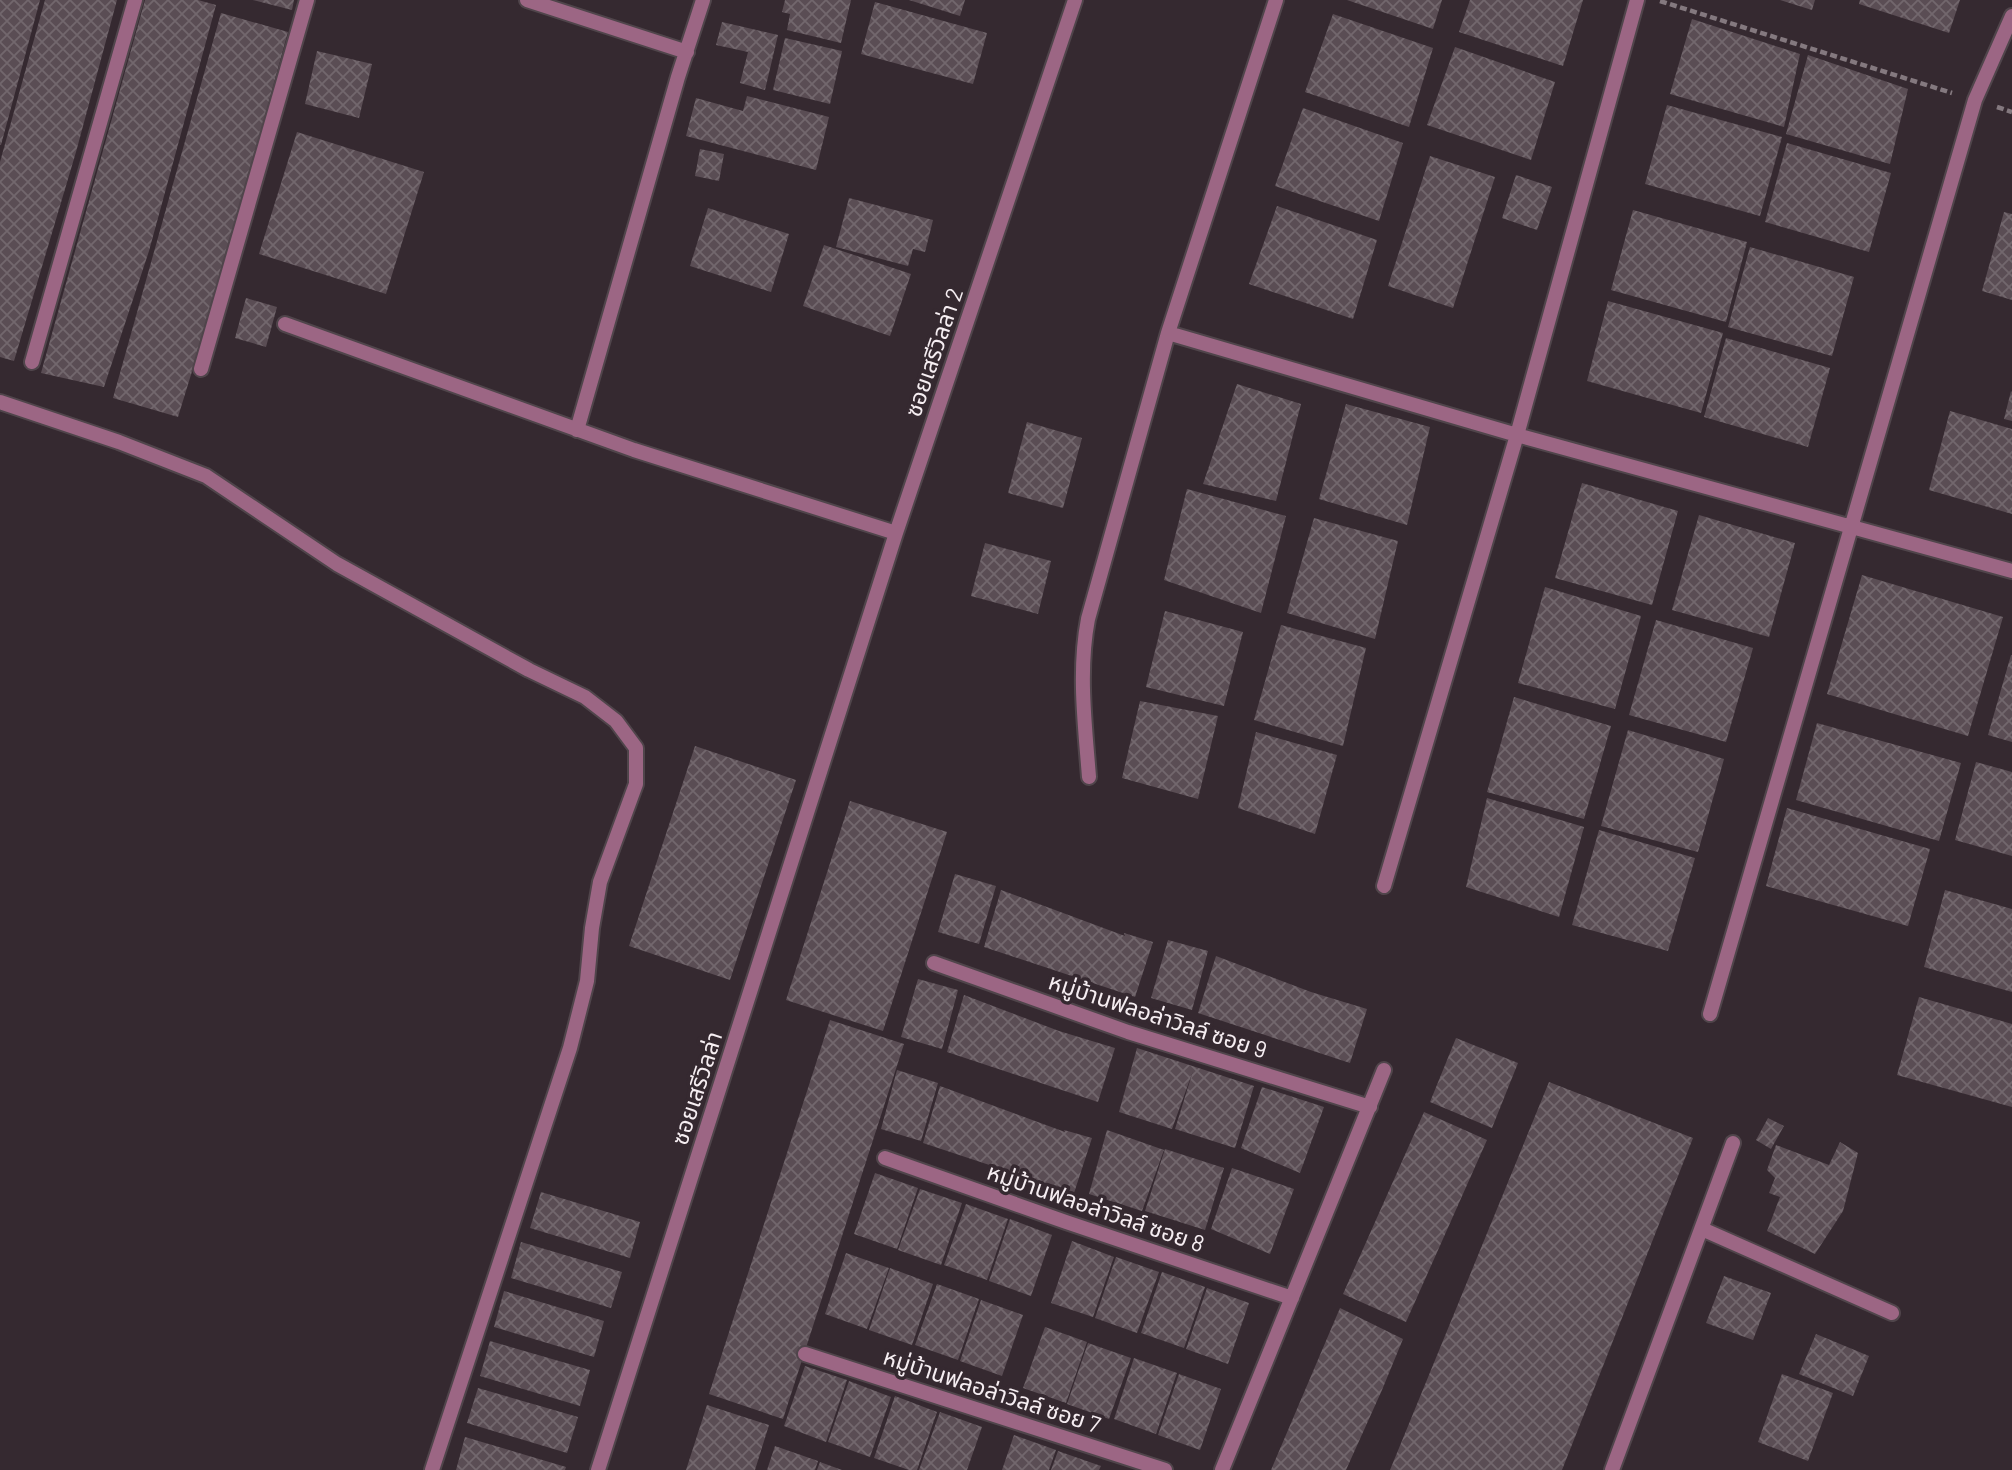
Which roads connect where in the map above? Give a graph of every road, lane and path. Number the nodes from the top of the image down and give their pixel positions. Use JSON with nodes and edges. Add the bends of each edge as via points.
{"nodes":[{"id":1,"x":135,"y":0,"type":"edge"},
{"id":2,"x":307,"y":0,"type":"edge"},
{"id":3,"x":527,"y":0,"type":"edge"},
{"id":4,"x":703,"y":0,"type":"edge"},
{"id":5,"x":1075,"y":0,"type":"edge"},
{"id":6,"x":1276,"y":0,"type":"edge"},
{"id":7,"x":1637,"y":0,"type":"edge"},
{"id":8,"x":1656,"y":0,"type":"edge"},
{"id":9,"x":2012,"y":16,"type":"edge"},
{"id":10,"x":687,"y":52,"type":"junction"},
{"id":11,"x":1975,"y":100,"type":"junction"},
{"id":12,"x":2012,"y":112,"type":"edge"},
{"id":13,"x":285,"y":324,"type":"dead end"},
{"id":14,"x":1168,"y":333,"type":"junction"},
{"id":15,"x":32,"y":362,"type":"dead end"},
{"id":16,"x":201,"y":369,"type":"dead end"},
{"id":17,"x":0,"y":402,"type":"edge"},
{"id":18,"x":577,"y":429,"type":"junction"},
{"id":19,"x":1517,"y":435,"type":"junction"},
{"id":20,"x":1853,"y":527,"type":"junction"},
{"id":21,"x":897,"y":533,"type":"junction"},
{"id":22,"x":2012,"y":571,"type":"edge"},
{"id":23,"x":837,"y":720,"type":"joint"},
{"id":24,"x":1089,"y":777,"type":"dead end"},
{"id":25,"x":1384,"y":886,"type":"dead end"},
{"id":26,"x":934,"y":963,"type":"dead end"},
{"id":27,"x":1710,"y":1014,"type":"dead end"},
{"id":28,"x":1384,"y":1070,"type":"dead end"},
{"id":29,"x":1370,"y":1107,"type":"junction"},
{"id":30,"x":1733,"y":1143,"type":"dead end"},
{"id":31,"x":885,"y":1158,"type":"dead end"},
{"id":32,"x":1702,"y":1229,"type":"junction"},
{"id":33,"x":1292,"y":1298,"type":"junction"},
{"id":34,"x":1892,"y":1313,"type":"dead end"},
{"id":35,"x":805,"y":1354,"type":"dead end"},
{"id":36,"x":432,"y":1470,"type":"edge"},
{"id":37,"x":598,"y":1470,"type":"edge"},
{"id":38,"x":1165,"y":1470,"type":"edge"},
{"id":39,"x":1222,"y":1470,"type":"edge"},
{"id":40,"x":1612,"y":1470,"type":"edge"}],
"edges":[{"from":1,"to":15,"type":"street"},
{"from":2,"to":16,"type":"street"},
{"from":3,"to":10,"type":"street"},
{"from":4,"to":10,"type":"street"},
{"from":5,"to":21,"type":"street","name":"ซอยเสรีวิลล่า 2"},
{"from":6,"to":14,"type":"street"},
{"from":7,"to":19,"type":"street"},
{"from":8,"to":11,"type":"path"},
{"from":9,"to":11,"type":"street"},
{"from":10,"to":18,"type":"street"},
{"from":11,"to":12,"type":"path"},
{"from":11,"to":20,"type":"street"},
{"from":13,"to":18,"type":"street"},
{"from":14,"to":19,"type":"street"},
{"from":14,"to":24,"type":"street","via":[[1083,646]]},
{"from":17,"to":36,"type":"street","via":[[206,476],[337,564],[584,697],[616,720],[636,748],[636,784],[600,882],[587,981],[570,1048]]},
{"from":18,"to":21,"type":"street"},
{"from":19,"to":20,"type":"street"},
{"from":19,"to":25,"type":"street"},
{"from":20,"to":22,"type":"street"},
{"from":20,"to":27,"type":"street"},
{"from":21,"to":23,"type":"street","name":"ซอยเสรีวิลล่า 2"},
{"from":23,"to":37,"type":"street","name":"ซอยเสรีวิลล่า"},
{"from":26,"to":29,"type":"street","name":"หมู่บ้านฟลอล่าวิลล์ ซอย 9","via":[[1128,1032]]},
{"from":28,"to":29,"type":"street"},
{"from":29,"to":33,"type":"street"},
{"from":30,"to":32,"type":"street"},
{"from":31,"to":33,"type":"street","name":"หมู่บ้านฟลอล่าวิลล์ ซอย 8"},
{"from":32,"to":34,"type":"street"},
{"from":32,"to":40,"type":"street"},
{"from":33,"to":39,"type":"street"},
{"from":35,"to":38,"type":"street","name":"หมู่บ้านฟลอล่าวิลล์ ซอย 7"}]}
